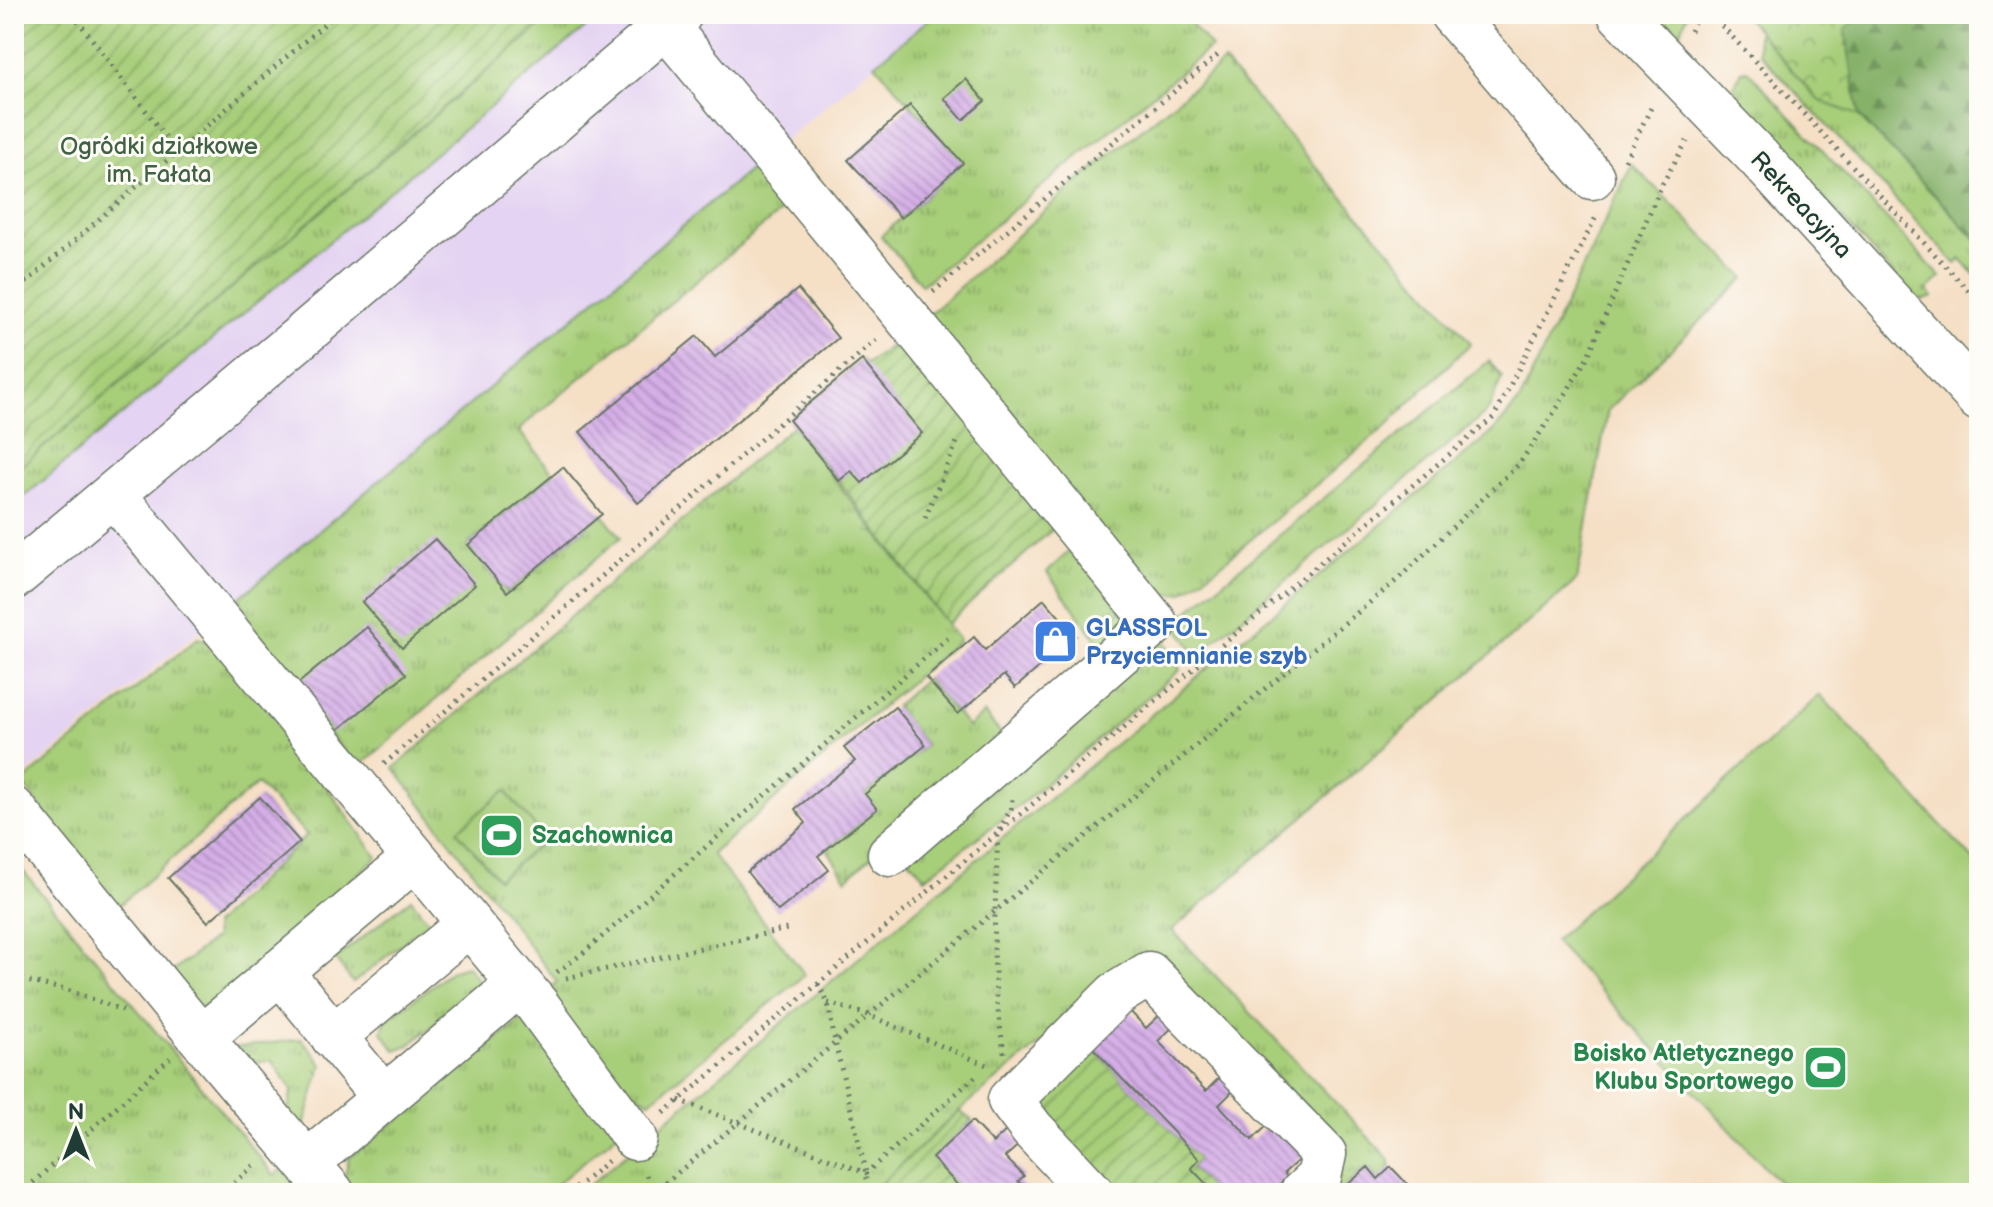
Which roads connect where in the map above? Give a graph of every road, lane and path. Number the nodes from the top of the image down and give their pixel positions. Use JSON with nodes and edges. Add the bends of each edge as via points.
{"nodes":[{"id":1,"x":73,"y":14,"type":"edge"},
{"id":2,"x":336,"y":14,"type":"edge"},
{"id":3,"x":1452,"y":14,"type":"edge"},
{"id":4,"x":1620,"y":14,"type":"edge"},
{"id":5,"x":1711,"y":14,"type":"edge"},
{"id":6,"x":673,"y":20,"type":"edge"},
{"id":7,"x":1218,"y":55,"type":"dead end"},
{"id":8,"x":1708,"y":105,"type":"junction"},
{"id":9,"x":177,"y":152,"type":"junction"},
{"id":10,"x":1592,"y":177,"type":"dead end"},
{"id":11,"x":1968,"y":290,"type":"junction"},
{"id":12,"x":1979,"y":290,"type":"edge"},
{"id":13,"x":14,"y":293,"type":"edge"},
{"id":14,"x":1979,"y":302,"type":"edge"},
{"id":15,"x":905,"y":315,"type":"junction"},
{"id":16,"x":1979,"y":399,"type":"edge"},
{"id":17,"x":975,"y":400,"type":"junction"},
{"id":18,"x":113,"y":494,"type":"junction"},
{"id":19,"x":925,"y":518,"type":"dead end"},
{"id":20,"x":14,"y":577,"type":"edge"},
{"id":21,"x":948,"y":638,"type":"dead end"},
{"id":22,"x":1017,"y":744,"type":"junction"},
{"id":23,"x":356,"y":788,"type":"junction"},
{"id":24,"x":14,"y":810,"type":"edge"},
{"id":25,"x":890,"y":854,"type":"dead end"},
{"id":26,"x":415,"y":858,"type":"junction"},
{"id":27,"x":995,"y":910,"type":"junction"},
{"id":28,"x":469,"y":924,"type":"junction"},
{"id":29,"x":787,"y":929,"type":"dead end"},
{"id":30,"x":280,"y":971,"type":"junction"},
{"id":31,"x":14,"y":978,"type":"edge"},
{"id":32,"x":818,"y":984,"type":"dead end"},
{"id":33,"x":523,"y":988,"type":"junction"},
{"id":34,"x":828,"y":1003,"type":"junction"},
{"id":35,"x":868,"y":1015,"type":"junction"},
{"id":36,"x":137,"y":1017,"type":"dead end"},
{"id":37,"x":333,"y":1037,"type":"junction"},
{"id":38,"x":835,"y":1042,"type":"junction"},
{"id":39,"x":187,"y":1048,"type":"junction"},
{"id":40,"x":1013,"y":1090,"type":"junction"},
{"id":41,"x":384,"y":1098,"type":"junction"},
{"id":42,"x":679,"y":1100,"type":"dead end"},
{"id":43,"x":737,"y":1123,"type":"junction"},
{"id":44,"x":635,"y":1138,"type":"dead end"},
{"id":45,"x":258,"y":1162,"type":"dead end"},
{"id":46,"x":866,"y":1173,"type":"junction"},
{"id":47,"x":14,"y":1175,"type":"edge"},
{"id":48,"x":319,"y":1178,"type":"edge"},
{"id":49,"x":29,"y":1190,"type":"edge"},
{"id":50,"x":222,"y":1193,"type":"edge"},
{"id":51,"x":653,"y":1193,"type":"edge"},
{"id":52,"x":866,"y":1193,"type":"edge"},
{"id":53,"x":1092,"y":1193,"type":"edge"},
{"id":54,"x":1302,"y":1193,"type":"edge"}],
"edges":[{"from":1,"to":9,"type":"path"},
{"from":2,"to":9,"type":"path"},
{"from":3,"to":10,"type":"street"},
{"from":4,"to":8,"type":"street","name":"Rekreacyjna"},
{"from":5,"to":11,"type":"path"},
{"from":6,"to":15,"type":"street"},
{"from":6,"to":18,"type":"street"},
{"from":7,"to":15,"type":"path"},
{"from":8,"to":16,"type":"street","name":"Rekreacyjna"},
{"from":8,"to":27,"type":"path","via":[[1662,184],[1588,356],[1519,464],[1397,580]]},
{"from":9,"to":13,"type":"path"},
{"from":11,"to":12,"type":"path"},
{"from":11,"to":14,"type":"path"},
{"from":15,"to":17,"type":"street"},
{"from":15,"to":23,"type":"path"},
{"from":17,"to":19,"type":"path"},
{"from":17,"to":22,"type":"street","via":[[1155,623]]},
{"from":18,"to":20,"type":"street"},
{"from":18,"to":23,"type":"street"},
{"from":21,"to":33,"type":"path","via":[[582,954]]},
{"from":22,"to":25,"type":"street"},
{"from":22,"to":27,"type":"path","via":[[1011,809],[998,832]]},
{"from":23,"to":26,"type":"street"},
{"from":24,"to":39,"type":"street"},
{"from":26,"to":28,"type":"street"},
{"from":26,"to":30,"type":"street"},
{"from":27,"to":35,"type":"path"},
{"from":27,"to":40,"type":"path","via":[[996,997]]},
{"from":28,"to":33,"type":"street"},
{"from":28,"to":37,"type":"street"},
{"from":29,"to":33,"type":"path"},
{"from":30,"to":37,"type":"street"},
{"from":30,"to":39,"type":"street"},
{"from":31,"to":36,"type":"path","via":[[70,991]]},
{"from":32,"to":34,"type":"path"},
{"from":33,"to":41,"type":"street"},
{"from":33,"to":44,"type":"street"},
{"from":34,"to":35,"type":"path"},
{"from":34,"to":38,"type":"path"},
{"from":35,"to":38,"type":"path"},
{"from":35,"to":40,"type":"path"},
{"from":37,"to":41,"type":"street"},
{"from":38,"to":43,"type":"path"},
{"from":38,"to":46,"type":"path"},
{"from":39,"to":48,"type":"street"},
{"from":39,"to":49,"type":"path"},
{"from":40,"to":46,"type":"path"},
{"from":40,"to":53,"type":"street"},
{"from":40,"to":54,"type":"street","via":[[1115,995],[1149,974],[1324,1154],[1319,1177]]},
{"from":41,"to":48,"type":"street"},
{"from":42,"to":43,"type":"path"},
{"from":43,"to":46,"type":"path"},
{"from":43,"to":51,"type":"path"},
{"from":45,"to":50,"type":"path"},
{"from":46,"to":52,"type":"path"},
{"from":47,"to":49,"type":"path"}]}
